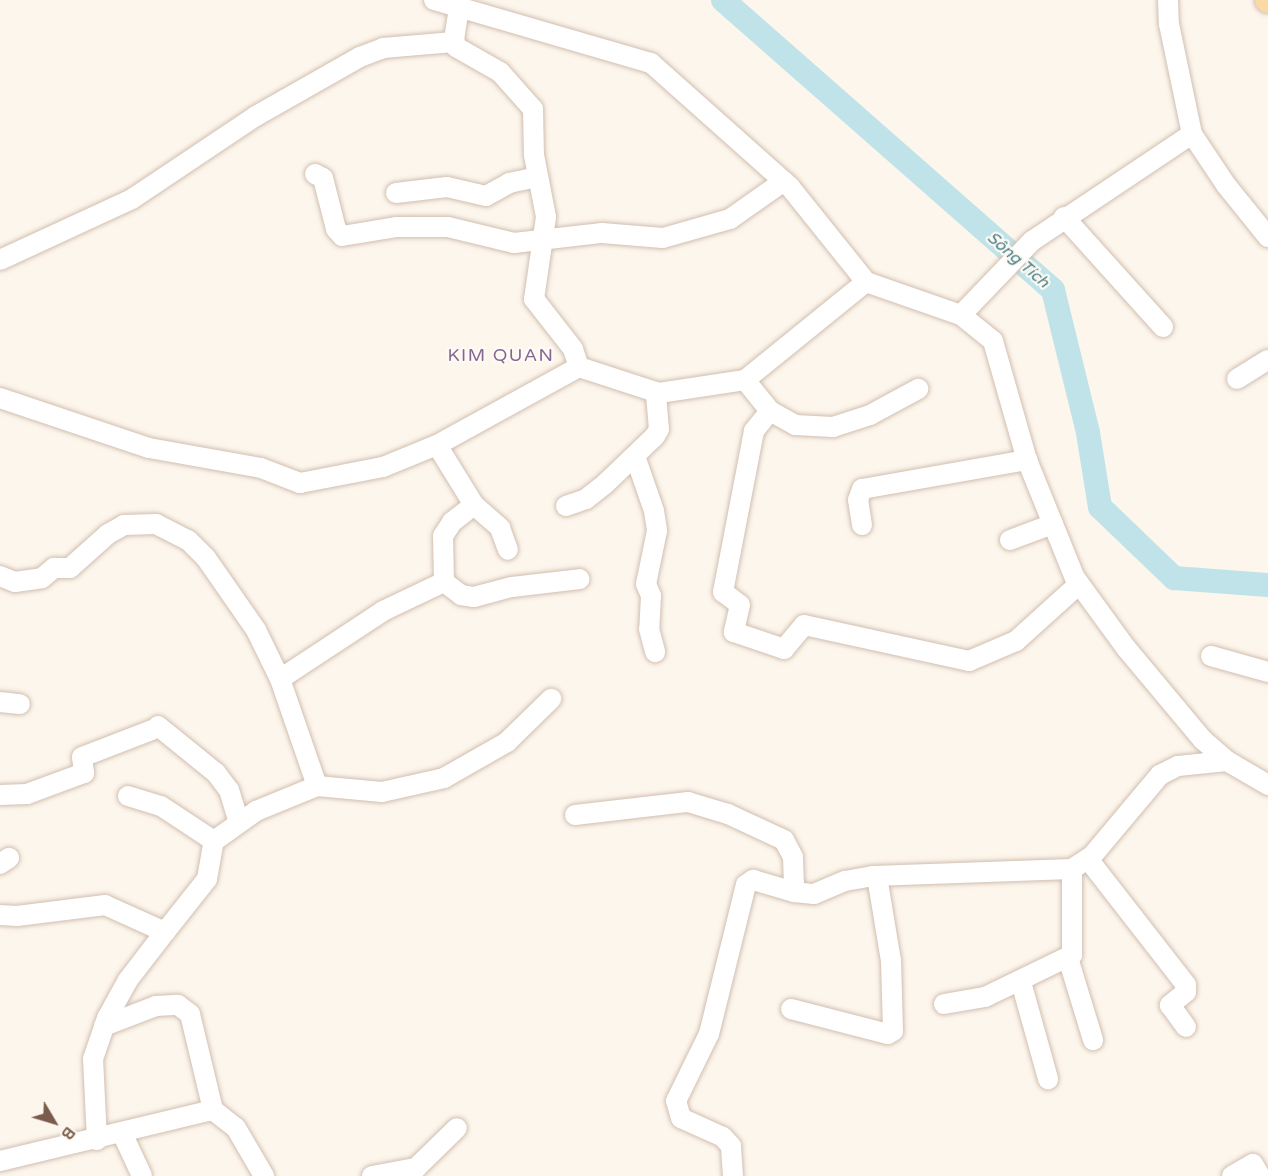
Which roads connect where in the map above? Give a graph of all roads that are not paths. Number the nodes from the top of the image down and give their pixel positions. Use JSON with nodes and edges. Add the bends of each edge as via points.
{"nodes":[{"id":1,"x":434,"y":0,"type":"edge"},
{"id":2,"x":1168,"y":0,"type":"edge"},
{"id":3,"x":459,"y":8,"type":"junction"},
{"id":4,"x":454,"y":42,"type":"junction"},
{"id":5,"x":1192,"y":134,"type":"junction"},
{"id":6,"x":315,"y":174,"type":"dead end"},
{"id":7,"x":537,"y":177,"type":"junction"},
{"id":8,"x":784,"y":182,"type":"junction"},
{"id":9,"x":396,"y":193,"type":"dead end"},
{"id":10,"x":1064,"y":217,"type":"junction"},
{"id":11,"x":1268,"y":237,"type":"edge"},
{"id":12,"x":545,"y":242,"type":"junction"},
{"id":13,"x":0,"y":260,"type":"edge"},
{"id":14,"x":866,"y":282,"type":"junction"},
{"id":15,"x":966,"y":310,"type":"junction"},
{"id":16,"x":1163,"y":327,"type":"dead end"},
{"id":17,"x":1268,"y":360,"type":"edge"},
{"id":18,"x":579,"y":367,"type":"junction"},
{"id":19,"x":1237,"y":379,"type":"dead end"},
{"id":20,"x":745,"y":380,"type":"junction"},
{"id":21,"x":918,"y":389,"type":"dead end"},
{"id":22,"x":656,"y":392,"type":"junction"},
{"id":23,"x":0,"y":398,"type":"edge"},
{"id":24,"x":770,"y":411,"type":"junction"},
{"id":25,"x":437,"y":445,"type":"junction"},
{"id":26,"x":634,"y":456,"type":"junction"},
{"id":27,"x":1027,"y":460,"type":"junction"},
{"id":28,"x":474,"y":505,"type":"junction"},
{"id":29,"x":566,"y":506,"type":"dead end"},
{"id":30,"x":1053,"y":524,"type":"junction"},
{"id":31,"x":862,"y":525,"type":"dead end"},
{"id":32,"x":1010,"y":540,"type":"dead end"},
{"id":33,"x":508,"y":550,"type":"dead end"},
{"id":34,"x":0,"y":576,"type":"edge"},
{"id":35,"x":580,"y":579,"type":"dead end"},
{"id":36,"x":444,"y":582,"type":"junction"},
{"id":37,"x":1079,"y":584,"type":"junction"},
{"id":38,"x":655,"y":652,"type":"dead end"},
{"id":39,"x":1211,"y":656,"type":"dead end"},
{"id":40,"x":1268,"y":672,"type":"edge"},
{"id":41,"x":280,"y":679,"type":"junction"},
{"id":42,"x":551,"y":699,"type":"dead end"},
{"id":43,"x":0,"y":702,"type":"edge"},
{"id":44,"x":20,"y":704,"type":"dead end"},
{"id":45,"x":1227,"y":761,"type":"junction"},
{"id":46,"x":1268,"y":785,"type":"edge"},
{"id":47,"x":317,"y":786,"type":"junction"},
{"id":48,"x":0,"y":795,"type":"edge"},
{"id":49,"x":128,"y":796,"type":"dead end"},
{"id":50,"x":575,"y":815,"type":"dead end"},
{"id":51,"x":239,"y":822,"type":"junction"},
{"id":52,"x":214,"y":841,"type":"junction"},
{"id":53,"x":1080,"y":864,"type":"junction"},
{"id":54,"x":877,"y":876,"type":"junction"},
{"id":55,"x":794,"y":892,"type":"junction"},
{"id":56,"x":0,"y":915,"type":"edge"},
{"id":57,"x":165,"y":932,"type":"junction"},
{"id":58,"x":1068,"y":958,"type":"junction"},
{"id":59,"x":1021,"y":982,"type":"junction"},
{"id":60,"x":944,"y":1004,"type":"dead end"},
{"id":61,"x":791,"y":1009,"type":"dead end"},
{"id":62,"x":104,"y":1026,"type":"junction"},
{"id":63,"x":1186,"y":1027,"type":"dead end"},
{"id":64,"x":1093,"y":1040,"type":"dead end"},
{"id":65,"x":1048,"y":1079,"type":"dead end"},
{"id":66,"x":213,"y":1110,"type":"junction"},
{"id":67,"x":457,"y":1128,"type":"dead end"},
{"id":68,"x":123,"y":1135,"type":"junction"},
{"id":69,"x":98,"y":1140,"type":"junction"},
{"id":70,"x":0,"y":1161,"type":"edge"},
{"id":71,"x":422,"y":1172,"type":"edge"},
{"id":72,"x":142,"y":1176,"type":"edge"},
{"id":73,"x":264,"y":1176,"type":"edge"},
{"id":74,"x":372,"y":1176,"type":"edge"},
{"id":75,"x":733,"y":1176,"type":"edge"},
{"id":76,"x":1232,"y":1176,"type":"edge"},
{"id":77,"x":1260,"y":1176,"type":"edge"}],
"edges":[{"from":1,"to":3,"type":"street"},
{"from":2,"to":5,"type":"street","via":[[1169,24]]},
{"from":3,"to":4,"type":"street"},
{"from":3,"to":8,"type":"street","via":[[651,63]]},
{"from":4,"to":7,"type":"street","via":[[459,49],[500,72],[531,106]]},
{"from":4,"to":13,"type":"street","via":[[382,48],[360,57],[256,116],[132,199]]},
{"from":5,"to":10,"type":"street"},
{"from":5,"to":11,"type":"street"},
{"from":6,"to":12,"type":"street","via":[[323,177],[336,229],[342,236],[398,227],[448,227],[514,243]]},
{"from":7,"to":9,"type":"street","via":[[509,183],[486,196],[447,187]]},
{"from":7,"to":12,"type":"street","via":[[546,217]]},
{"from":8,"to":12,"type":"street","via":[[730,219],[663,238],[602,233]]},
{"from":8,"to":14,"type":"street"},
{"from":10,"to":15,"type":"street","via":[[1032,241]]},
{"from":10,"to":16,"type":"street"},
{"from":12,"to":18,"type":"street","via":[[534,299],[573,349]]},
{"from":14,"to":15,"type":"street"},
{"from":14,"to":20,"type":"street"},
{"from":15,"to":27,"type":"street","via":[[993,341]]},
{"from":17,"to":19,"type":"street"},
{"from":18,"to":22,"type":"street"},
{"from":18,"to":25,"type":"street"},
{"from":20,"to":22,"type":"street"},
{"from":20,"to":24,"type":"street"},
{"from":21,"to":24,"type":"street","via":[[870,415],[833,427],[795,425]]},
{"from":22,"to":26,"type":"street","via":[[659,429]]},
{"from":23,"to":25,"type":"street","via":[[149,448],[261,468],[300,483],[383,467]]},
{"from":24,"to":37,"type":"street","via":[[754,431],[723,592],[740,605],[734,632],[784,649],[804,625],[969,661],[1016,641]]},
{"from":25,"to":28,"type":"street"},
{"from":26,"to":29,"type":"street","via":[[586,499]]},
{"from":26,"to":38,"type":"street","via":[[657,531],[646,584],[651,596],[650,629]]},
{"from":27,"to":30,"type":"street"},
{"from":27,"to":31,"type":"street","via":[[862,489],[858,501]]},
{"from":28,"to":33,"type":"street","via":[[500,528]]},
{"from":28,"to":36,"type":"street","via":[[452,522],[443,536]]},
{"from":30,"to":32,"type":"street"},
{"from":30,"to":37,"type":"street"},
{"from":34,"to":41,"type":"street","via":[[12,582],[42,578],[54,568],[75,565],[108,534],[124,525],[156,524],[199,548],[215,576],[244,611]]},
{"from":35,"to":36,"type":"street","via":[[474,597],[461,596]]},
{"from":36,"to":41,"type":"street","via":[[383,611]]},
{"from":37,"to":45,"type":"street","via":[[1133,657],[1203,740]]},
{"from":39,"to":40,"type":"street"},
{"from":41,"to":47,"type":"street"},
{"from":42,"to":47,"type":"street","via":[[507,742],[444,778],[382,792]]},
{"from":43,"to":44,"type":"street"},
{"from":45,"to":46,"type":"street"},
{"from":45,"to":53,"type":"street","via":[[1186,764],[1166,771]]},
{"from":47,"to":51,"type":"street"},
{"from":48,"to":51,"type":"street","via":[[27,794],[84,773],[82,757],[155,728],[216,773],[228,790]]},
{"from":49,"to":52,"type":"street","via":[[160,806]]},
{"from":50,"to":55,"type":"street","via":[[688,802],[728,814],[763,827],[790,848]]},
{"from":51,"to":52,"type":"street"},
{"from":52,"to":57,"type":"street","via":[[207,879]]},
{"from":53,"to":54,"type":"street"},
{"from":53,"to":58,"type":"street","via":[[1074,948]]},
{"from":53,"to":63,"type":"street","via":[[1186,985],[1186,992],[1170,1005]]},
{"from":54,"to":55,"type":"street","via":[[845,881],[813,894]]},
{"from":54,"to":61,"type":"street","via":[[891,961],[893,1031],[888,1034]]},
{"from":55,"to":75,"type":"street","via":[[753,880],[746,885],[704,1051],[682,1087],[676,1110],[681,1118],[723,1137],[731,1146]]},
{"from":56,"to":57,"type":"street","via":[[105,904]]},
{"from":57,"to":62,"type":"street","via":[[128,980]]},
{"from":58,"to":59,"type":"street"},
{"from":58,"to":64,"type":"street"},
{"from":59,"to":60,"type":"street","via":[[985,997]]},
{"from":59,"to":65,"type":"street"},
{"from":62,"to":66,"type":"street","via":[[156,1006],[178,1005],[190,1014]]},
{"from":62,"to":69,"type":"street","via":[[93,1059]]},
{"from":66,"to":68,"type":"street"},
{"from":66,"to":73,"type":"street","via":[[237,1128]]},
{"from":67,"to":71,"type":"street"},
{"from":68,"to":69,"type":"street"},
{"from":68,"to":72,"type":"street"},
{"from":69,"to":70,"type":"street"},
{"from":71,"to":74,"type":"street"},
{"from":76,"to":77,"type":"street","via":[[1253,1164]]}]}
